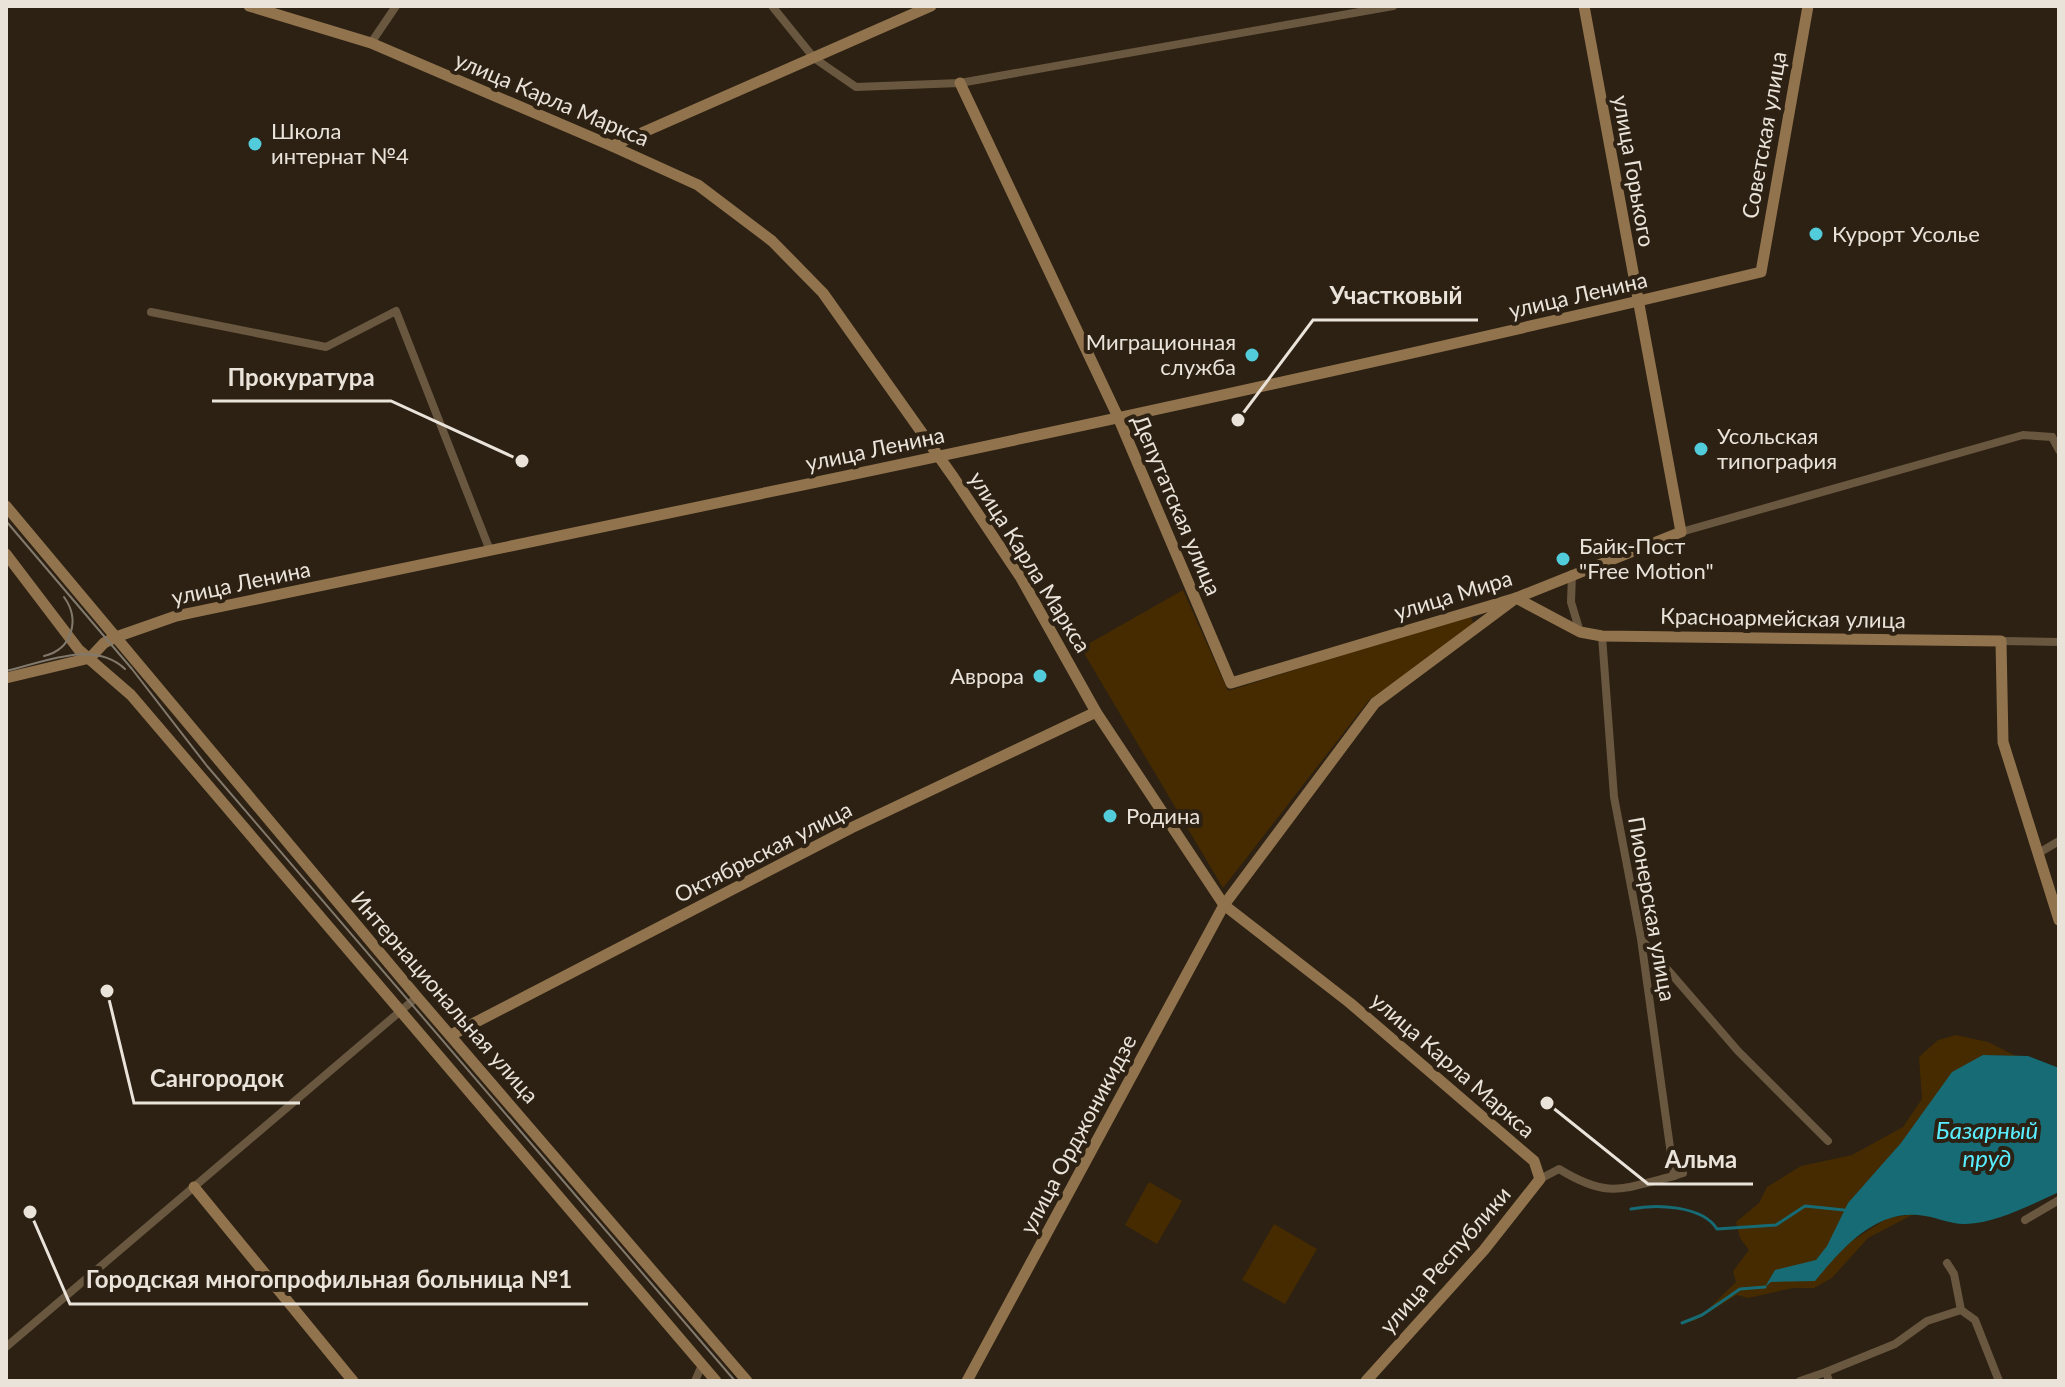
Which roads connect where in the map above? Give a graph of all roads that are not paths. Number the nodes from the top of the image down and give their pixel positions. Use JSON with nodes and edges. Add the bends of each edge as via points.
{"nodes":[{"id":1,"x":249,"y":6,"type":"edge"},
{"id":2,"x":396,"y":6,"type":"edge"},
{"id":3,"x":772,"y":6,"type":"edge"},
{"id":4,"x":930,"y":6,"type":"edge"},
{"id":5,"x":1393,"y":6,"type":"edge"},
{"id":6,"x":1584,"y":6,"type":"edge"},
{"id":7,"x":1808,"y":6,"type":"edge"},
{"id":8,"x":371,"y":43,"type":"junction"},
{"id":9,"x":814,"y":58,"type":"junction"},
{"id":10,"x":960,"y":83,"type":"junction"},
{"id":11,"x":627,"y":140,"type":"junction"},
{"id":12,"x":612,"y":146,"type":"junction"},
{"id":13,"x":1761,"y":272,"type":"joint"},
{"id":14,"x":1637,"y":302,"type":"junction"},
{"id":15,"x":151,"y":312,"type":"dead end"},
{"id":16,"x":1118,"y":417,"type":"junction"},
{"id":17,"x":2059,"y":428,"type":"edge"},
{"id":18,"x":2052,"y":437,"type":"junction"},
{"id":19,"x":2059,"y":450,"type":"edge"},
{"id":20,"x":937,"y":456,"type":"junction"},
{"id":21,"x":6,"y":506,"type":"edge"},
{"id":22,"x":1681,"y":532,"type":"junction"},
{"id":23,"x":489,"y":548,"type":"junction"},
{"id":24,"x":6,"y":554,"type":"edge"},
{"id":25,"x":1572,"y":574,"type":"junction"},
{"id":26,"x":1516,"y":598,"type":"junction"},
{"id":27,"x":1580,"y":632,"type":"junction"},
{"id":28,"x":1602,"y":636,"type":"junction"},
{"id":29,"x":116,"y":637,"type":"junction"},
{"id":30,"x":2001,"y":641,"type":"junction"},
{"id":31,"x":2059,"y":642,"type":"edge"},
{"id":32,"x":90,"y":658,"type":"junction"},
{"id":33,"x":6,"y":678,"type":"edge"},
{"id":34,"x":1231,"y":683,"type":"joint"},
{"id":35,"x":1096,"y":712,"type":"junction"},
{"id":36,"x":2059,"y":841,"type":"edge"},
{"id":37,"x":2037,"y":854,"type":"junction"},
{"id":38,"x":1224,"y":905,"type":"junction"},
{"id":39,"x":2059,"y":920,"type":"edge"},
{"id":40,"x":1641,"y":939,"type":"junction"},
{"id":41,"x":417,"y":997,"type":"junction"},
{"id":42,"x":401,"y":1011,"type":"junction"},
{"id":43,"x":451,"y":1035,"type":"junction"},
{"id":44,"x":1828,"y":1141,"type":"dead end"},
{"id":45,"x":1534,"y":1161,"type":"joint"},
{"id":46,"x":1540,"y":1179,"type":"junction"},
{"id":47,"x":194,"y":1187,"type":"junction"},
{"id":48,"x":2059,"y":1200,"type":"edge"},
{"id":49,"x":2025,"y":1220,"type":"dead end"},
{"id":50,"x":1947,"y":1263,"type":"dead end"},
{"id":51,"x":1961,"y":1310,"type":"junction"},
{"id":52,"x":6,"y":1347,"type":"edge"},
{"id":53,"x":702,"y":1365,"type":"junction"},
{"id":54,"x":1828,"y":1377,"type":"edge"},
{"id":55,"x":353,"y":1381,"type":"edge"},
{"id":56,"x":695,"y":1381,"type":"edge"},
{"id":57,"x":716,"y":1381,"type":"edge"},
{"id":58,"x":747,"y":1381,"type":"edge"},
{"id":59,"x":967,"y":1381,"type":"edge"},
{"id":60,"x":1366,"y":1381,"type":"edge"},
{"id":61,"x":1800,"y":1381,"type":"edge"},
{"id":62,"x":1999,"y":1381,"type":"edge"}],
"edges":[{"from":1,"to":8,"type":"street","name":"улица Карла Маркса"},
{"from":2,"to":8,"type":"street"},
{"from":3,"to":9,"type":"street"},
{"from":4,"to":9,"type":"street"},
{"from":4,"to":11,"type":"street"},
{"from":5,"to":10,"type":"street"},
{"from":6,"to":14,"type":"street","name":"улица Горького"},
{"from":7,"to":13,"type":"street","name":"Советская улица"},
{"from":8,"to":12,"type":"street","name":"улица Карла Маркса"},
{"from":9,"to":10,"type":"street","via":[[856,87]]},
{"from":9,"to":11,"type":"street"},
{"from":9,"to":12,"type":"street"},
{"from":10,"to":16,"type":"street","name":"Депутатская улица"},
{"from":11,"to":12,"type":"street"},
{"from":12,"to":20,"type":"street","name":"улица Карла Маркса","via":[[698,185],[772,241],[823,293]]},
{"from":13,"to":14,"type":"street","name":"улица Ленина"},
{"from":14,"to":16,"type":"street","name":"улица Ленина"},
{"from":14,"to":22,"type":"street","name":"улица Горького"},
{"from":15,"to":23,"type":"street","via":[[326,347],[396,311]]},
{"from":16,"to":20,"type":"street","name":"улица Ленина"},
{"from":16,"to":34,"type":"street","name":"Депутатская улица"},
{"from":17,"to":18,"type":"street"},
{"from":18,"to":19,"type":"street"},
{"from":18,"to":22,"type":"street","via":[[2023,435]]},
{"from":20,"to":23,"type":"street","name":"улица Ленина"},
{"from":20,"to":35,"type":"street","name":"улица Карла Маркса","via":[[1021,578]]},
{"from":21,"to":29,"type":"street","name":"Интернациональная улица"},
{"from":22,"to":25,"type":"street","name":"улица Мира"},
{"from":23,"to":29,"type":"street","name":"улица Ленина","via":[[176,616]]},
{"from":24,"to":32,"type":"street","name":"Интернациональная улица"},
{"from":25,"to":26,"type":"street","name":"улица Мира"},
{"from":25,"to":27,"type":"street","via":[[1571,602]]},
{"from":26,"to":27,"type":"street","name":"Красноармейская улица"},
{"from":26,"to":34,"type":"street","name":"улица Мира"},
{"from":26,"to":38,"type":"street","name":"улица Орджоникидзе","via":[[1375,703]]},
{"from":27,"to":28,"type":"street","name":"Красноармейская улица"},
{"from":28,"to":30,"type":"street","name":"Красноармейская улица"},
{"from":28,"to":40,"type":"street","name":"Пионерская улица","via":[[1614,797]]},
{"from":29,"to":32,"type":"street","name":"улица Ленина"},
{"from":29,"to":41,"type":"street","name":"Интернациональная улица"},
{"from":30,"to":31,"type":"street","name":"Красноармейская улица"},
{"from":30,"to":37,"type":"street","via":[[2003,742]]},
{"from":32,"to":33,"type":"street","name":"улица Ленина"},
{"from":32,"to":42,"type":"street","name":"Интернациональная улица","via":[[131,695]]},
{"from":35,"to":38,"type":"street","name":"улица Карла Маркса"},
{"from":35,"to":43,"type":"street","name":"Октябрьская улица","via":[[851,828]]},
{"from":36,"to":37,"type":"street"},
{"from":37,"to":39,"type":"street"},
{"from":38,"to":45,"type":"street","name":"улица Карла Маркса","via":[[1361,1012]]},
{"from":38,"to":59,"type":"street","name":"улица Орджоникидзе"},
{"from":40,"to":44,"type":"street","via":[[1738,1051]]},
{"from":40,"to":46,"type":"street","name":"Пионерская улица","via":[[1678,1174],[1610,1192],[1559,1169]]},
{"from":41,"to":42,"type":"street"},
{"from":41,"to":43,"type":"street","name":"Интернациональная улица"},
{"from":42,"to":47,"type":"street"},
{"from":42,"to":53,"type":"street","name":"Интернациональная улица"},
{"from":43,"to":58,"type":"street","name":"Интернациональная улица"},
{"from":45,"to":46,"type":"street","name":"улица Республики"},
{"from":46,"to":60,"type":"street","name":"улица Республики","via":[[1474,1262]]},
{"from":47,"to":52,"type":"street"},
{"from":47,"to":55,"type":"street"},
{"from":48,"to":49,"type":"street"},
{"from":50,"to":51,"type":"street"},
{"from":51,"to":54,"type":"street","via":[[1927,1321],[1895,1344]]},
{"from":51,"to":62,"type":"street","via":[[1975,1320]]},
{"from":53,"to":56,"type":"street"},
{"from":53,"to":57,"type":"street","name":"Интернациональная улица"},
{"from":54,"to":61,"type":"street"}]}
